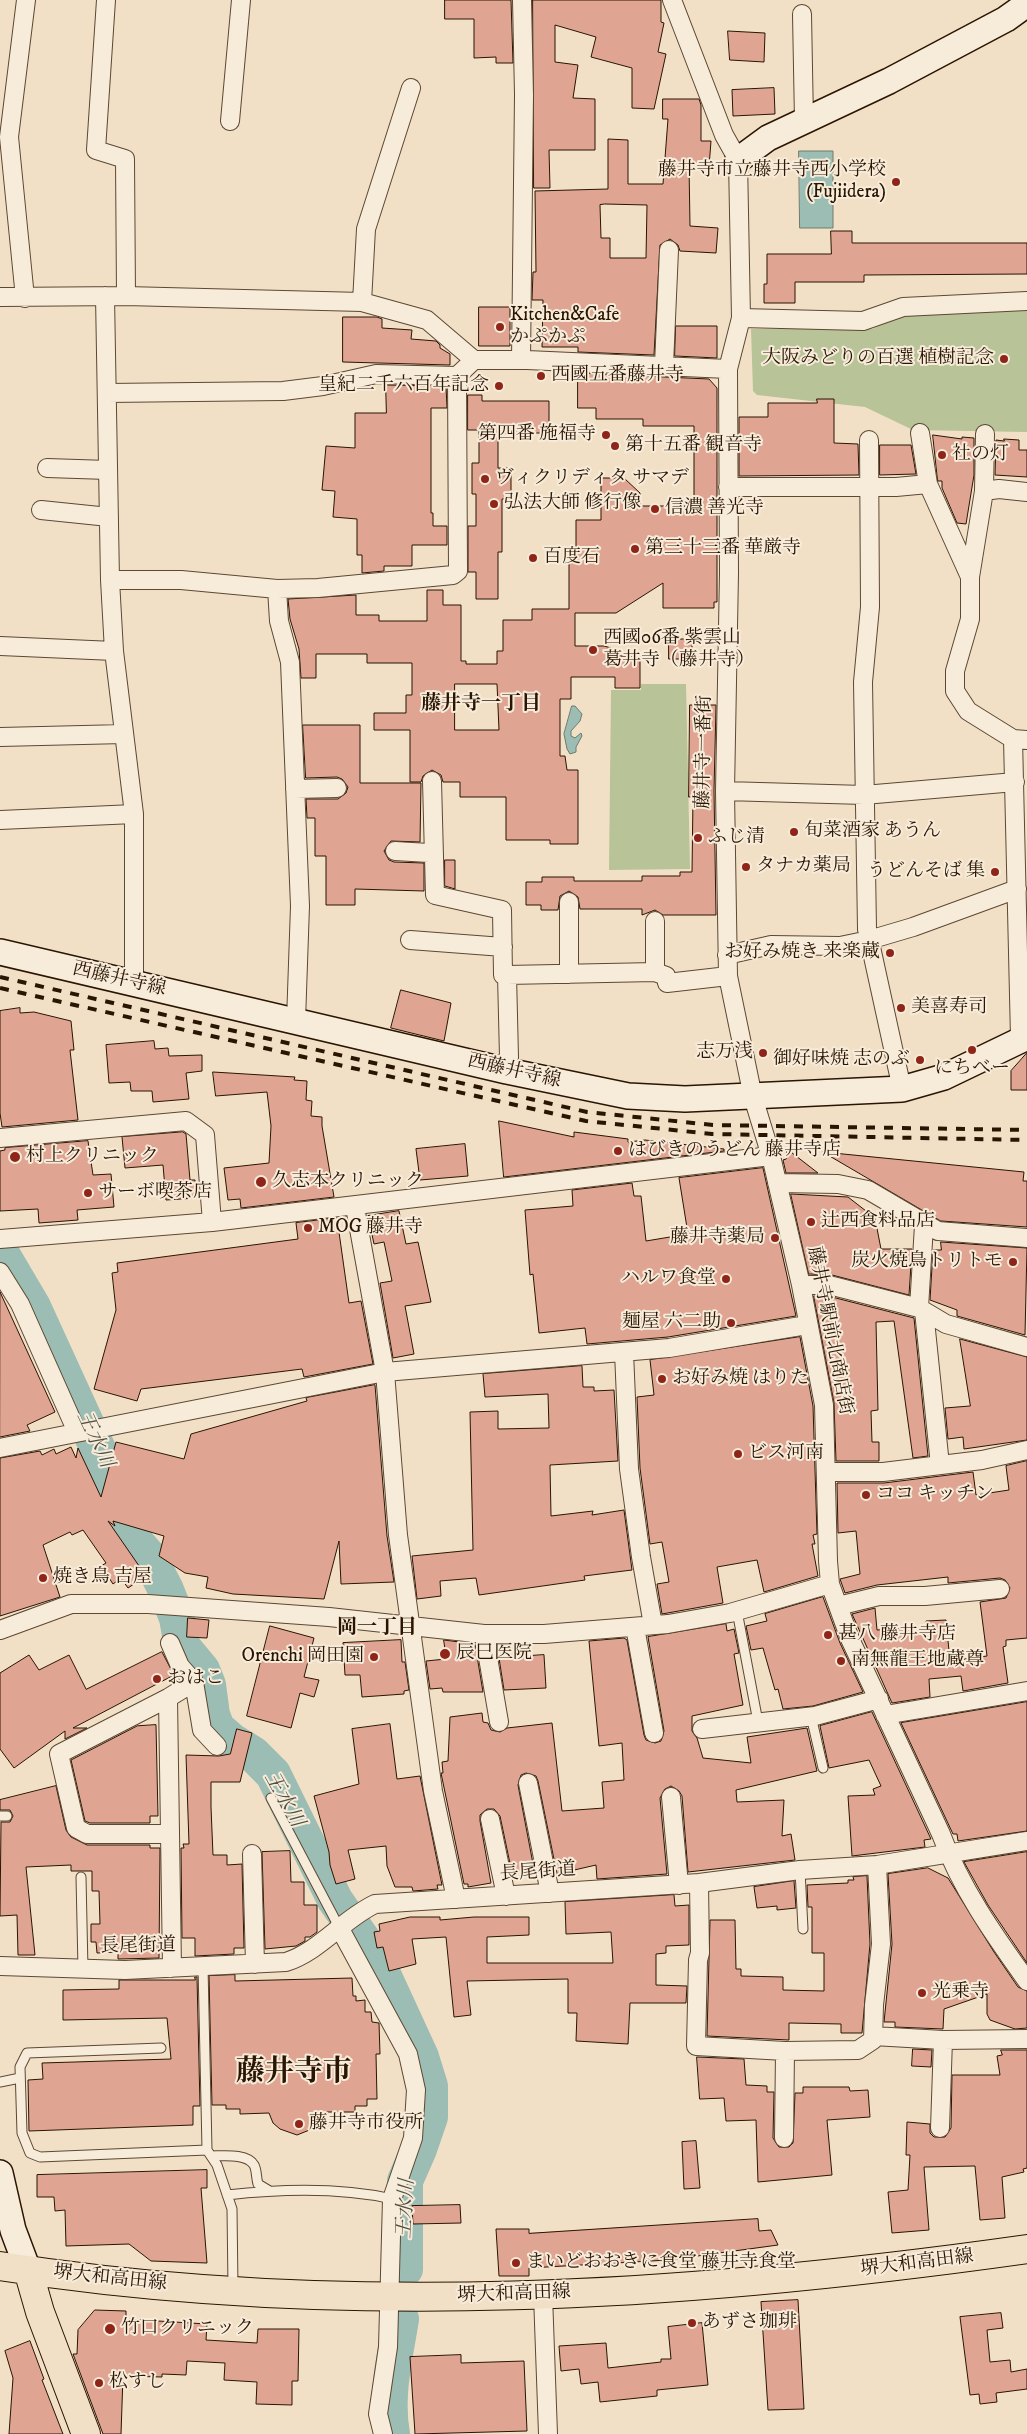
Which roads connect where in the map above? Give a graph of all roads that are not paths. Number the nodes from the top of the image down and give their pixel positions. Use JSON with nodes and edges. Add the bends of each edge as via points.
{"nodes":[{"id":1,"x":26,"y":0,"type":"edge"},
{"id":2,"x":106,"y":0,"type":"edge"},
{"id":3,"x":242,"y":0,"type":"edge"},
{"id":4,"x":522,"y":0,"type":"edge"},
{"id":5,"x":672,"y":0,"type":"edge"},
{"id":6,"x":1027,"y":4,"type":"edge"},
{"id":7,"x":802,"y":14,"type":"dead end"},
{"id":8,"x":411,"y":88,"type":"dead end"},
{"id":9,"x":230,"y":121,"type":"dead end"},
{"id":10,"x":804,"y":121,"type":"junction"},
{"id":11,"x":5,"y":137,"type":"edge"},
{"id":12,"x":738,"y":160,"type":"junction"},
{"id":13,"x":669,"y":250,"type":"dead end"},
{"id":14,"x":105,"y":296,"type":"junction"},
{"id":15,"x":126,"y":296,"type":"junction"},
{"id":16,"x":0,"y":298,"type":"edge"},
{"id":17,"x":25,"y":298,"type":"junction"},
{"id":18,"x":1027,"y":301,"type":"edge"},
{"id":19,"x":362,"y":302,"type":"junction"},
{"id":20,"x":741,"y":318,"type":"junction"},
{"id":21,"x":474,"y":360,"type":"junction"},
{"id":22,"x":522,"y":360,"type":"junction"},
{"id":23,"x":664,"y":365,"type":"junction"},
{"id":24,"x":728,"y":369,"type":"junction"},
{"id":25,"x":456,"y":376,"type":"junction"},
{"id":26,"x":106,"y":393,"type":"junction"},
{"id":27,"x":920,"y":433,"type":"dead end"},
{"id":28,"x":985,"y":434,"type":"dead end"},
{"id":29,"x":869,"y":440,"type":"dead end"},
{"id":30,"x":47,"y":468,"type":"dead end"},
{"id":31,"x":108,"y":470,"type":"junction"},
{"id":32,"x":928,"y":484,"type":"junction"},
{"id":33,"x":728,"y":487,"type":"junction"},
{"id":34,"x":870,"y":487,"type":"junction"},
{"id":35,"x":984,"y":491,"type":"junction"},
{"id":36,"x":1027,"y":492,"type":"edge"},
{"id":37,"x":41,"y":510,"type":"dead end"},
{"id":38,"x":109,"y":517,"type":"junction"},
{"id":39,"x":970,"y":577,"type":"junction"},
{"id":40,"x":110,"y":580,"type":"junction"},
{"id":41,"x":277,"y":589,"type":"junction"},
{"id":42,"x":0,"y":646,"type":"edge"},
{"id":43,"x":114,"y":651,"type":"junction"},
{"id":44,"x":124,"y":734,"type":"junction"},
{"id":45,"x":0,"y":738,"type":"edge"},
{"id":46,"x":1020,"y":740,"type":"edge"},
{"id":47,"x":432,"y":781,"type":"dead end"},
{"id":48,"x":1015,"y":782,"type":"junction"},
{"id":49,"x":337,"y":788,"type":"dead end"},
{"id":50,"x":296,"y":789,"type":"junction"},
{"id":51,"x":725,"y":791,"type":"junction"},
{"id":52,"x":864,"y":795,"type":"junction"},
{"id":53,"x":134,"y":814,"type":"junction"},
{"id":54,"x":0,"y":820,"type":"edge"},
{"id":55,"x":395,"y":852,"type":"dead end"},
{"id":56,"x":434,"y":856,"type":"junction"},
{"id":57,"x":1020,"y":882,"type":"edge"},
{"id":58,"x":569,"y":902,"type":"dead end"},
{"id":59,"x":655,"y":921,"type":"dead end"},
{"id":60,"x":410,"y":940,"type":"dead end"},
{"id":61,"x":869,"y":940,"type":"junction"},
{"id":62,"x":503,"y":946,"type":"junction"},
{"id":63,"x":0,"y":952,"type":"edge"},
{"id":64,"x":727,"y":955,"type":"junction"},
{"id":65,"x":655,"y":972,"type":"junction"},
{"id":66,"x":569,"y":974,"type":"junction"},
{"id":67,"x":507,"y":975,"type":"junction"},
{"id":68,"x":728,"y":976,"type":"junction"},
{"id":69,"x":134,"y":984,"type":"junction"},
{"id":70,"x":296,"y":1021,"type":"junction"},
{"id":71,"x":1023,"y":1038,"type":"edge"},
{"id":72,"x":507,"y":1071,"type":"junction"},
{"id":73,"x":902,"y":1089,"type":"junction"},
{"id":74,"x":752,"y":1097,"type":"junction"},
{"id":75,"x":0,"y":1138,"type":"edge"},
{"id":76,"x":772,"y":1159,"type":"junction"},
{"id":77,"x":777,"y":1183,"type":"junction"},
{"id":78,"x":355,"y":1207,"type":"junction"},
{"id":79,"x":212,"y":1222,"type":"junction"},
{"id":80,"x":924,"y":1225,"type":"junction"},
{"id":81,"x":1027,"y":1238,"type":"edge"},
{"id":82,"x":0,"y":1239,"type":"edge"},
{"id":83,"x":0,"y":1272,"type":"edge"},
{"id":84,"x":801,"y":1286,"type":"junction"},
{"id":85,"x":922,"y":1310,"type":"junction"},
{"id":86,"x":807,"y":1324,"type":"junction"},
{"id":87,"x":1027,"y":1347,"type":"edge"},
{"id":88,"x":624,"y":1352,"type":"junction"},
{"id":89,"x":385,"y":1372,"type":"junction"},
{"id":90,"x":77,"y":1432,"type":"junction"},
{"id":91,"x":0,"y":1448,"type":"edge"},
{"id":92,"x":1027,"y":1450,"type":"edge"},
{"id":93,"x":940,"y":1465,"type":"junction"},
{"id":94,"x":827,"y":1472,"type":"junction"},
{"id":95,"x":830,"y":1584,"type":"junction"},
{"id":96,"x":1000,"y":1589,"type":"dead end"},
{"id":97,"x":838,"y":1606,"type":"junction"},
{"id":98,"x":737,"y":1611,"type":"junction"},
{"id":99,"x":653,"y":1625,"type":"junction"},
{"id":100,"x":635,"y":1627,"type":"junction"},
{"id":101,"x":412,"y":1628,"type":"junction"},
{"id":102,"x":0,"y":1630,"type":"edge"},
{"id":103,"x":484,"y":1634,"type":"junction"},
{"id":104,"x":170,"y":1643,"type":"dead end"},
{"id":105,"x":194,"y":1682,"type":"junction"},
{"id":106,"x":1027,"y":1691,"type":"edge"},
{"id":107,"x":168,"y":1698,"type":"junction"},
{"id":108,"x":882,"y":1707,"type":"junction"},
{"id":109,"x":811,"y":1716,"type":"junction"},
{"id":110,"x":499,"y":1722,"type":"dead end"},
{"id":111,"x":758,"y":1722,"type":"junction"},
{"id":112,"x":702,"y":1729,"type":"dead end"},
{"id":113,"x":654,"y":1733,"type":"dead end"},
{"id":114,"x":218,"y":1746,"type":"dead end"},
{"id":115,"x":823,"y":1768,"type":"dead end"},
{"id":116,"x":528,"y":1783,"type":"dead end"},
{"id":117,"x":671,"y":1797,"type":"dead end"},
{"id":118,"x":271,"y":1798,"type":"dead end"},
{"id":119,"x":490,"y":1819,"type":"dead end"},
{"id":120,"x":170,"y":1834,"type":"junction"},
{"id":121,"x":1027,"y":1841,"type":"edge"},
{"id":122,"x":252,"y":1854,"type":"dead end"},
{"id":123,"x":949,"y":1855,"type":"junction"},
{"id":124,"x":877,"y":1865,"type":"junction"},
{"id":125,"x":800,"y":1870,"type":"junction"},
{"id":126,"x":81,"y":1877,"type":"dead end"},
{"id":127,"x":699,"y":1883,"type":"junction"},
{"id":128,"x":679,"y":1884,"type":"junction"},
{"id":129,"x":550,"y":1893,"type":"junction"},
{"id":130,"x":506,"y":1896,"type":"junction"},
{"id":131,"x":456,"y":1899,"type":"junction"},
{"id":132,"x":346,"y":1921,"type":"junction"},
{"id":133,"x":803,"y":1929,"type":"dead end"},
{"id":134,"x":255,"y":1964,"type":"junction"},
{"id":135,"x":0,"y":1966,"type":"edge"},
{"id":136,"x":203,"y":1966,"type":"junction"},
{"id":137,"x":172,"y":1968,"type":"junction"},
{"id":138,"x":83,"y":1969,"type":"junction"},
{"id":139,"x":1027,"y":1980,"type":"edge"},
{"id":140,"x":874,"y":2036,"type":"junction"},
{"id":141,"x":1027,"y":2038,"type":"edge"},
{"id":142,"x":943,"y":2040,"type":"junction"},
{"id":143,"x":161,"y":2048,"type":"dead end"},
{"id":144,"x":785,"y":2051,"type":"junction"},
{"id":145,"x":20,"y":2078,"type":"junction"},
{"id":146,"x":0,"y":2082,"type":"edge"},
{"id":147,"x":940,"y":2128,"type":"dead end"},
{"id":148,"x":784,"y":2138,"type":"dead end"},
{"id":149,"x":209,"y":2153,"type":"junction"},
{"id":150,"x":0,"y":2173,"type":"edge"},
{"id":151,"x":268,"y":2190,"type":"junction"},
{"id":152,"x":228,"y":2195,"type":"junction"},
{"id":153,"x":392,"y":2198,"type":"junction"},
{"id":154,"x":1027,"y":2249,"type":"edge"},
{"id":155,"x":0,"y":2266,"type":"edge"},
{"id":156,"x":28,"y":2270,"type":"junction"},
{"id":157,"x":233,"y":2290,"type":"junction"},
{"id":158,"x":543,"y":2294,"type":"junction"},
{"id":159,"x":389,"y":2298,"type":"junction"},
{"id":160,"x":86,"y":2434,"type":"edge"},
{"id":161,"x":382,"y":2434,"type":"edge"},
{"id":162,"x":548,"y":2434,"type":"edge"}],
"edges":[{"from":1,"to":11,"type":"street"},
{"from":2,"to":15,"type":"street","via":[[96,150],[125,160]]},
{"from":3,"to":9,"type":"street"},
{"from":4,"to":22,"type":"street"},
{"from":5,"to":12,"type":"street","via":[[724,134]]},
{"from":6,"to":10,"type":"main road","via":[[962,43]]},
{"from":7,"to":10,"type":"street"},
{"from":8,"to":19,"type":"street","via":[[366,229]]},
{"from":10,"to":12,"type":"main road","via":[[768,138]]},
{"from":11,"to":17,"type":"street"},
{"from":12,"to":20,"type":"street","name":"藤井寺一番街"},
{"from":13,"to":23,"type":"street"},
{"from":14,"to":15,"type":"street"},
{"from":14,"to":17,"type":"street"},
{"from":14,"to":26,"type":"street"},
{"from":15,"to":19,"type":"street"},
{"from":16,"to":17,"type":"street"},
{"from":18,"to":20,"type":"street","via":[[903,307],[863,320]]},
{"from":19,"to":21,"type":"street","via":[[427,320]]},
{"from":20,"to":24,"type":"street","name":"藤井寺一番街"},
{"from":21,"to":22,"type":"street"},
{"from":21,"to":25,"type":"street"},
{"from":22,"to":23,"type":"street"},
{"from":23,"to":24,"type":"street"},
{"from":24,"to":33,"type":"street","name":"藤井寺一番街"},
{"from":25,"to":26,"type":"street","via":[[376,374],[284,391]]},
{"from":25,"to":41,"type":"street","via":[[458,571],[318,588]]},
{"from":26,"to":31,"type":"street"},
{"from":27,"to":32,"type":"street"},
{"from":28,"to":35,"type":"street"},
{"from":29,"to":34,"type":"street"},
{"from":30,"to":31,"type":"street"},
{"from":31,"to":38,"type":"street"},
{"from":32,"to":34,"type":"street"},
{"from":32,"to":39,"type":"street"},
{"from":33,"to":34,"type":"street"},
{"from":33,"to":51,"type":"street","name":"藤井寺一番街"},
{"from":34,"to":52,"type":"street","via":[[870,607],[863,682]]},
{"from":35,"to":36,"type":"street"},
{"from":35,"to":39,"type":"street"},
{"from":37,"to":38,"type":"street"},
{"from":38,"to":40,"type":"street"},
{"from":39,"to":46,"type":"street","via":[[970,619],[955,671],[955,691],[968,711]]},
{"from":40,"to":41,"type":"street","via":[[181,580]]},
{"from":40,"to":43,"type":"street"},
{"from":41,"to":50,"type":"street","via":[[279,621],[290,662]]},
{"from":42,"to":43,"type":"street"},
{"from":43,"to":44,"type":"street"},
{"from":44,"to":45,"type":"street"},
{"from":44,"to":53,"type":"street"},
{"from":46,"to":48,"type":"street"},
{"from":47,"to":56,"type":"street"},
{"from":48,"to":52,"type":"street"},
{"from":48,"to":57,"type":"street"},
{"from":49,"to":50,"type":"street"},
{"from":50,"to":70,"type":"street","via":[[300,906]]},
{"from":51,"to":52,"type":"street"},
{"from":51,"to":64,"type":"street","name":"藤井寺一番街"},
{"from":52,"to":61,"type":"street","via":[[866,929]]},
{"from":53,"to":54,"type":"street"},
{"from":53,"to":69,"type":"street"},
{"from":55,"to":56,"type":"street"},
{"from":56,"to":62,"type":"street","via":[[435,895],[502,910]]},
{"from":57,"to":61,"type":"street","via":[[913,927]]},
{"from":57,"to":71,"type":"street"},
{"from":58,"to":66,"type":"street"},
{"from":59,"to":65,"type":"street"},
{"from":60,"to":62,"type":"street"},
{"from":61,"to":64,"type":"street","via":[[840,946],[771,945]]},
{"from":61,"to":73,"type":"street"},
{"from":62,"to":67,"type":"street","via":[[503,975]]},
{"from":63,"to":69,"type":"main road","name":"西藤井寺線"},
{"from":64,"to":68,"type":"street","name":"藤井寺一番街"},
{"from":65,"to":66,"type":"street"},
{"from":65,"to":68,"type":"street","via":[[666,976],[667,983]]},
{"from":66,"to":67,"type":"street"},
{"from":67,"to":72,"type":"street"},
{"from":68,"to":74,"type":"street","name":"藤井寺一番街"},
{"from":69,"to":70,"type":"main road","name":"西藤井寺線"},
{"from":70,"to":72,"type":"main road","name":"西藤井寺線"},
{"from":71,"to":73,"type":"main road","name":"西藤井寺線","via":[[944,1077]]},
{"from":72,"to":74,"type":"main road","name":"西藤井寺線","via":[[628,1096],[685,1100]]},
{"from":73,"to":74,"type":"main road","name":"西藤井寺線"},
{"from":74,"to":76,"type":"street","name":"藤井寺一番街"},
{"from":75,"to":79,"type":"street","via":[[186,1121],[205,1134]]},
{"from":76,"to":77,"type":"street","name":"藤井寺駅前北商店街"},
{"from":76,"to":78,"type":"street"},
{"from":77,"to":80,"type":"street","via":[[838,1184],[868,1190]]},
{"from":77,"to":84,"type":"street","name":"藤井寺駅前北商店街"},
{"from":78,"to":79,"type":"street"},
{"from":78,"to":89,"type":"street"},
{"from":79,"to":82,"type":"street"},
{"from":80,"to":81,"type":"street","via":[[938,1231]]},
{"from":80,"to":85,"type":"street"},
{"from":83,"to":90,"type":"street","via":[[20,1304]]},
{"from":84,"to":85,"type":"street","via":[[829,1285]]},
{"from":84,"to":86,"type":"street","name":"藤井寺駅前北商店街"},
{"from":85,"to":87,"type":"street","via":[[946,1324]]},
{"from":85,"to":93,"type":"street"},
{"from":86,"to":88,"type":"street","via":[[669,1348]]},
{"from":86,"to":94,"type":"street","name":"藤井寺駅前北商店街","via":[[824,1405]]},
{"from":88,"to":89,"type":"street"},
{"from":88,"to":99,"type":"street","via":[[629,1469],[640,1557]]},
{"from":89,"to":90,"type":"street"},
{"from":89,"to":101,"type":"street","via":[[393,1493]]},
{"from":90,"to":91,"type":"street"},
{"from":92,"to":93,"type":"street"},
{"from":93,"to":94,"type":"street","via":[[883,1472]]},
{"from":94,"to":95,"type":"street","name":"藤井寺駅前北商店街"},
{"from":95,"to":97,"type":"street","name":"藤井寺駅前北商店街"},
{"from":95,"to":98,"type":"street"},
{"from":96,"to":97,"type":"street","via":[[925,1596],[879,1596]]},
{"from":97,"to":108,"type":"street","name":"藤井寺駅前北商店街"},
{"from":98,"to":99,"type":"street"},
{"from":98,"to":111,"type":"lane"},
{"from":99,"to":100,"type":"street"},
{"from":100,"to":103,"type":"street","via":[[544,1634]]},
{"from":100,"to":113,"type":"street"},
{"from":101,"to":102,"type":"street","via":[[329,1617],[187,1606],[71,1604]]},
{"from":101,"to":103,"type":"street"},
{"from":101,"to":131,"type":"street","via":[[433,1790]]},
{"from":103,"to":110,"type":"street"},
{"from":104,"to":105,"type":"street","via":[[180,1666]]},
{"from":105,"to":107,"type":"street"},
{"from":105,"to":114,"type":"street","via":[[202,1730]]},
{"from":106,"to":108,"type":"street"},
{"from":107,"to":120,"type":"street"},
{"from":107,"to":120,"type":"street","via":[[59,1754],[76,1828],[87,1834]]},
{"from":108,"to":109,"type":"street"},
{"from":108,"to":123,"type":"street","name":"藤井寺駅前北商店街"},
{"from":109,"to":111,"type":"street"},
{"from":109,"to":115,"type":"lane"},
{"from":111,"to":112,"type":"street"},
{"from":116,"to":129,"type":"street"},
{"from":117,"to":128,"type":"street"},
{"from":118,"to":132,"type":"lane"},
{"from":119,"to":130,"type":"street"},
{"from":120,"to":137,"type":"street"},
{"from":121,"to":123,"type":"street","name":"長尾街道"},
{"from":122,"to":134,"type":"street"},
{"from":123,"to":124,"type":"street","name":"長尾街道"},
{"from":123,"to":139,"type":"street","via":[[990,1929]]},
{"from":124,"to":125,"type":"street","name":"長尾街道"},
{"from":124,"to":140,"type":"street","via":[[881,1944]]},
{"from":125,"to":127,"type":"street","name":"長尾街道"},
{"from":125,"to":133,"type":"lane"},
{"from":126,"to":138,"type":"lane"},
{"from":127,"to":128,"type":"street","name":"長尾街道"},
{"from":127,"to":144,"type":"street","via":[[696,2046]]},
{"from":128,"to":129,"type":"street","name":"長尾街道"},
{"from":129,"to":130,"type":"street","name":"長尾街道"},
{"from":130,"to":131,"type":"street","name":"長尾街道"},
{"from":131,"to":132,"type":"street","name":"長尾街道","via":[[375,1904]]},
{"from":132,"to":134,"type":"street","name":"長尾街道","via":[[303,1956],[286,1962]]},
{"from":132,"to":153,"type":"street","via":[[408,2054],[416,2090],[413,2138]]},
{"from":134,"to":136,"type":"street","name":"長尾街道"},
{"from":135,"to":138,"type":"street","name":"長尾街道"},
{"from":136,"to":137,"type":"street","name":"長尾街道"},
{"from":136,"to":149,"type":"lane"},
{"from":137,"to":138,"type":"street","name":"長尾街道"},
{"from":140,"to":142,"type":"street"},
{"from":140,"to":144,"type":"street","via":[[858,2050]]},
{"from":141,"to":142,"type":"street"},
{"from":142,"to":147,"type":"street"},
{"from":143,"to":145,"type":"lane","via":[[26,2053]]},
{"from":144,"to":148,"type":"street"},
{"from":145,"to":146,"type":"lane"},
{"from":145,"to":149,"type":"lane","via":[[22,2133],[30,2153],[40,2157]]},
{"from":149,"to":151,"type":"lane","via":[[251,2161],[258,2184]]},
{"from":149,"to":152,"type":"lane"},
{"from":150,"to":156,"type":"main road","via":[[13,2230]]},
{"from":151,"to":152,"type":"lane"},
{"from":151,"to":153,"type":"lane","via":[[364,2192]]},
{"from":152,"to":157,"type":"lane","via":[[232,2209]]},
{"from":153,"to":159,"type":"street"},
{"from":154,"to":158,"type":"main road","name":"堺大和高田線","via":[[885,2269],[774,2280]]},
{"from":155,"to":156,"type":"main road","name":"堺大和高田線"},
{"from":156,"to":157,"type":"main road","name":"堺大和高田線"},
{"from":156,"to":160,"type":"main road","via":[[40,2312]]},
{"from":157,"to":159,"type":"main road","name":"堺大和高田線"},
{"from":158,"to":159,"type":"main road","name":"堺大和高田線"},
{"from":158,"to":162,"type":"street"},
{"from":159,"to":161,"type":"street","via":[[388,2347],[378,2414]]}]}
